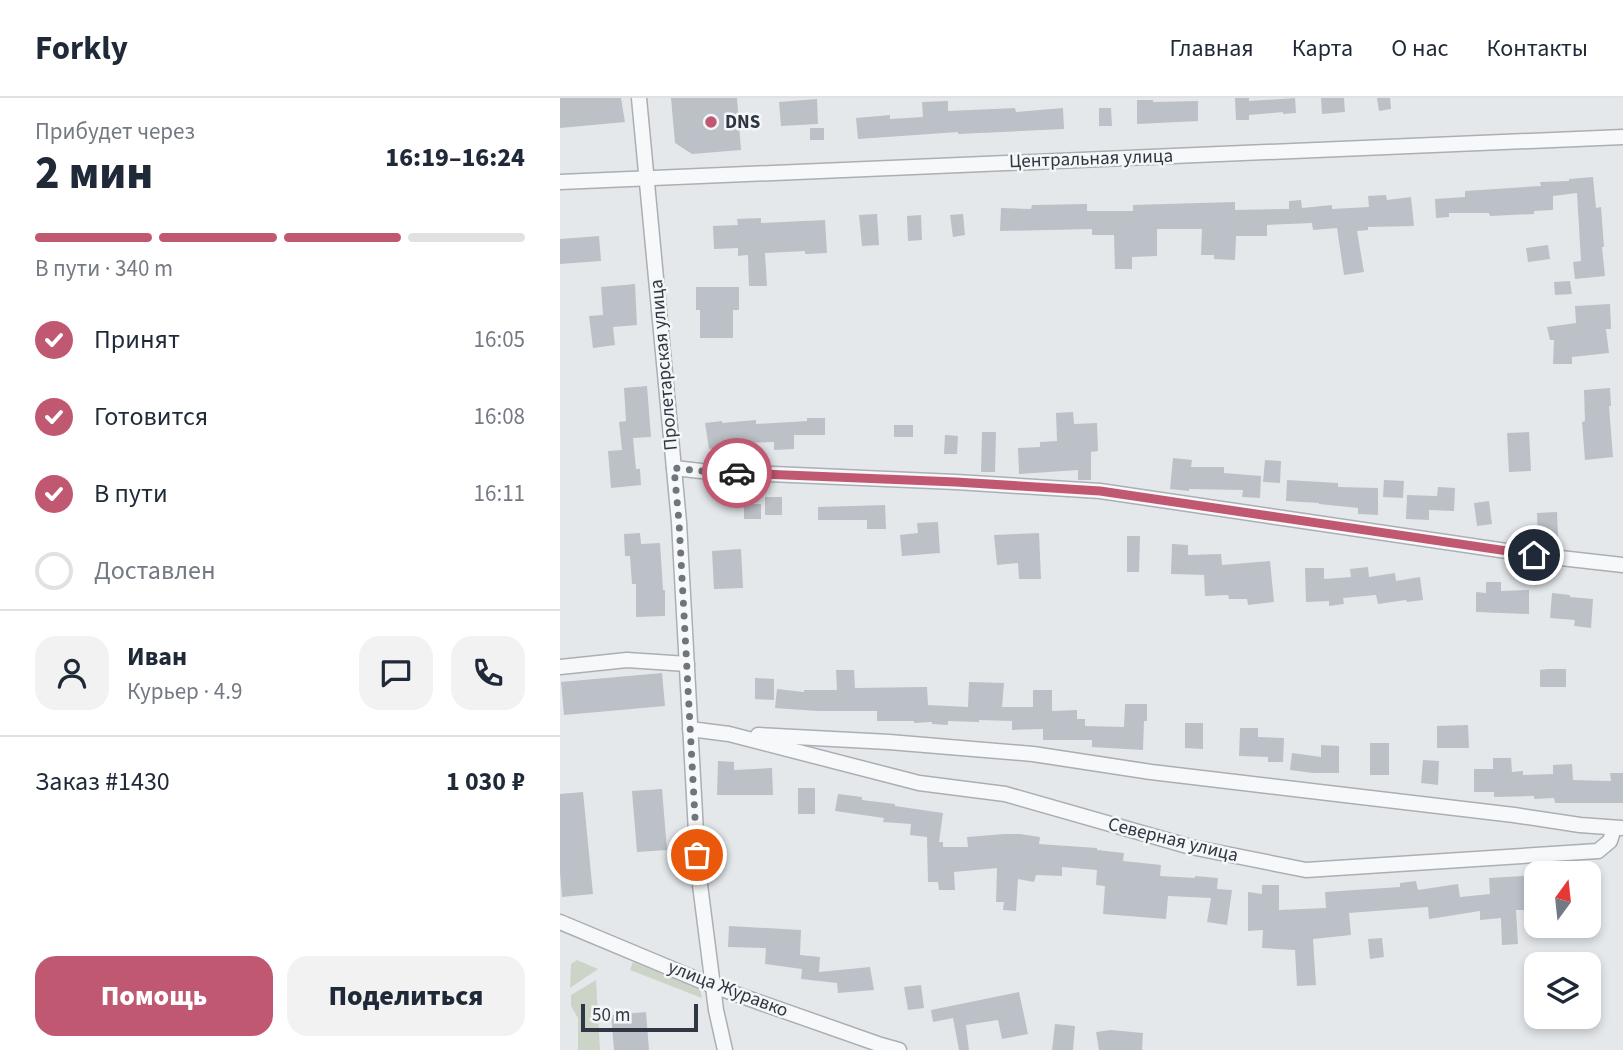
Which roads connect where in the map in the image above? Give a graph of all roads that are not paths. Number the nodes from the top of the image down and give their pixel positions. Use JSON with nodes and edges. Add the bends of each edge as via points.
{"nodes":[{"id":1,"x":639,"y":98,"type":"edge"},
{"id":2,"x":1623,"y":137,"type":"edge"},
{"id":3,"x":646,"y":178,"type":"junction"},
{"id":4,"x":560,"y":182,"type":"edge"},
{"id":5,"x":674,"y":468,"type":"junction"},
{"id":6,"x":1623,"y":565,"type":"edge"},
{"id":7,"x":687,"y":664,"type":"junction"},
{"id":8,"x":560,"y":667,"type":"edge"},
{"id":9,"x":690,"y":729,"type":"junction"},
{"id":10,"x":729,"y":734,"type":"junction"},
{"id":11,"x":1618,"y":828,"type":"edge"},
{"id":12,"x":560,"y":922,"type":"edge"},
{"id":13,"x":713,"y":986,"type":"junction"},
{"id":14,"x":725,"y":1050,"type":"edge"},
{"id":15,"x":899,"y":1050,"type":"edge"}],
"edges":[{"from":1,"to":3,"type":"street","name":"Пролетарская улица"},
{"from":2,"to":3,"type":"street","name":"Центральная улица"},
{"from":3,"to":4,"type":"street","name":"Центральная улица"},
{"from":3,"to":5,"type":"street","name":"Пролетарская улица"},
{"from":5,"to":6,"type":"street","via":[[1100,491]]},
{"from":5,"to":7,"type":"street","name":"Пролетарская улица"},
{"from":7,"to":8,"type":"street","via":[[627,660]]},
{"from":7,"to":9,"type":"street","name":"Пролетарская улица"},
{"from":9,"to":10,"type":"street","name":"Северная улица"},
{"from":9,"to":13,"type":"street","name":"Пролетарская улица","via":[[698,869]]},
{"from":10,"to":11,"type":"street","name":"Северная улица","via":[[1033,754]]},
{"from":10,"to":11,"type":"street","name":"Северная улица","via":[[919,783],[1005,794],[1191,847],[1306,870],[1598,851]]},
{"from":12,"to":13,"type":"street","name":"улица Журавко"},
{"from":13,"to":14,"type":"street","name":"Пролетарская улица"},
{"from":13,"to":15,"type":"street","name":"улица Журавко"}]}
